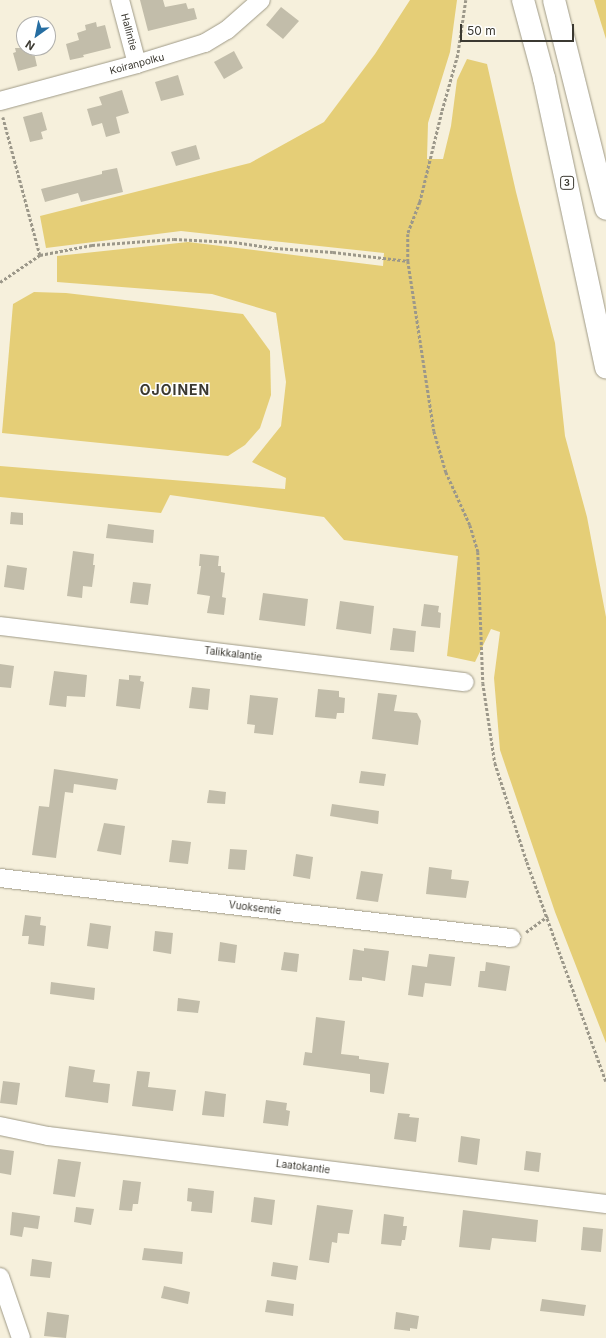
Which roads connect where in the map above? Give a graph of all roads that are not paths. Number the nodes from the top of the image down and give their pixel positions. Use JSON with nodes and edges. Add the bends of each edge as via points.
{"nodes":[{"id":1,"x":120,"y":0,"type":"edge"},
{"id":2,"x":261,"y":0,"type":"edge"},
{"id":3,"x":523,"y":0,"type":"edge"},
{"id":4,"x":554,"y":0,"type":"edge"},
{"id":5,"x":138,"y":64,"type":"junction"},
{"id":6,"x":1,"y":107,"type":"edge"},
{"id":7,"x":606,"y":208,"type":"edge"},
{"id":8,"x":606,"y":367,"type":"edge"},
{"id":9,"x":0,"y":626,"type":"edge"},
{"id":10,"x":465,"y":682,"type":"dead end"},
{"id":11,"x":0,"y":878,"type":"edge"},
{"id":12,"x":511,"y":938,"type":"road end"},
{"id":13,"x":0,"y":1126,"type":"edge"},
{"id":14,"x":606,"y":1204,"type":"edge"},
{"id":15,"x":0,"y":1277,"type":"edge"},
{"id":16,"x":21,"y":1338,"type":"edge"}],
"edges":[{"from":1,"to":5,"type":"street","name":"Hallintie"},
{"from":2,"to":5,"type":"street","name":"Koiranpolku","via":[[227,30],[205,43]]},
{"from":3,"to":8,"type":"highway","number":"3","via":[[544,78]]},
{"from":4,"to":7,"type":"highway"},
{"from":5,"to":6,"type":"street","name":"Koiranpolku"},
{"from":9,"to":10,"type":"street","name":"Talikkalantie"},
{"from":11,"to":12,"type":"street","name":"Vuoksentie"},
{"from":13,"to":14,"type":"street","name":"Laatokantie","via":[[48,1136]]},
{"from":15,"to":16,"type":"street"}]}
